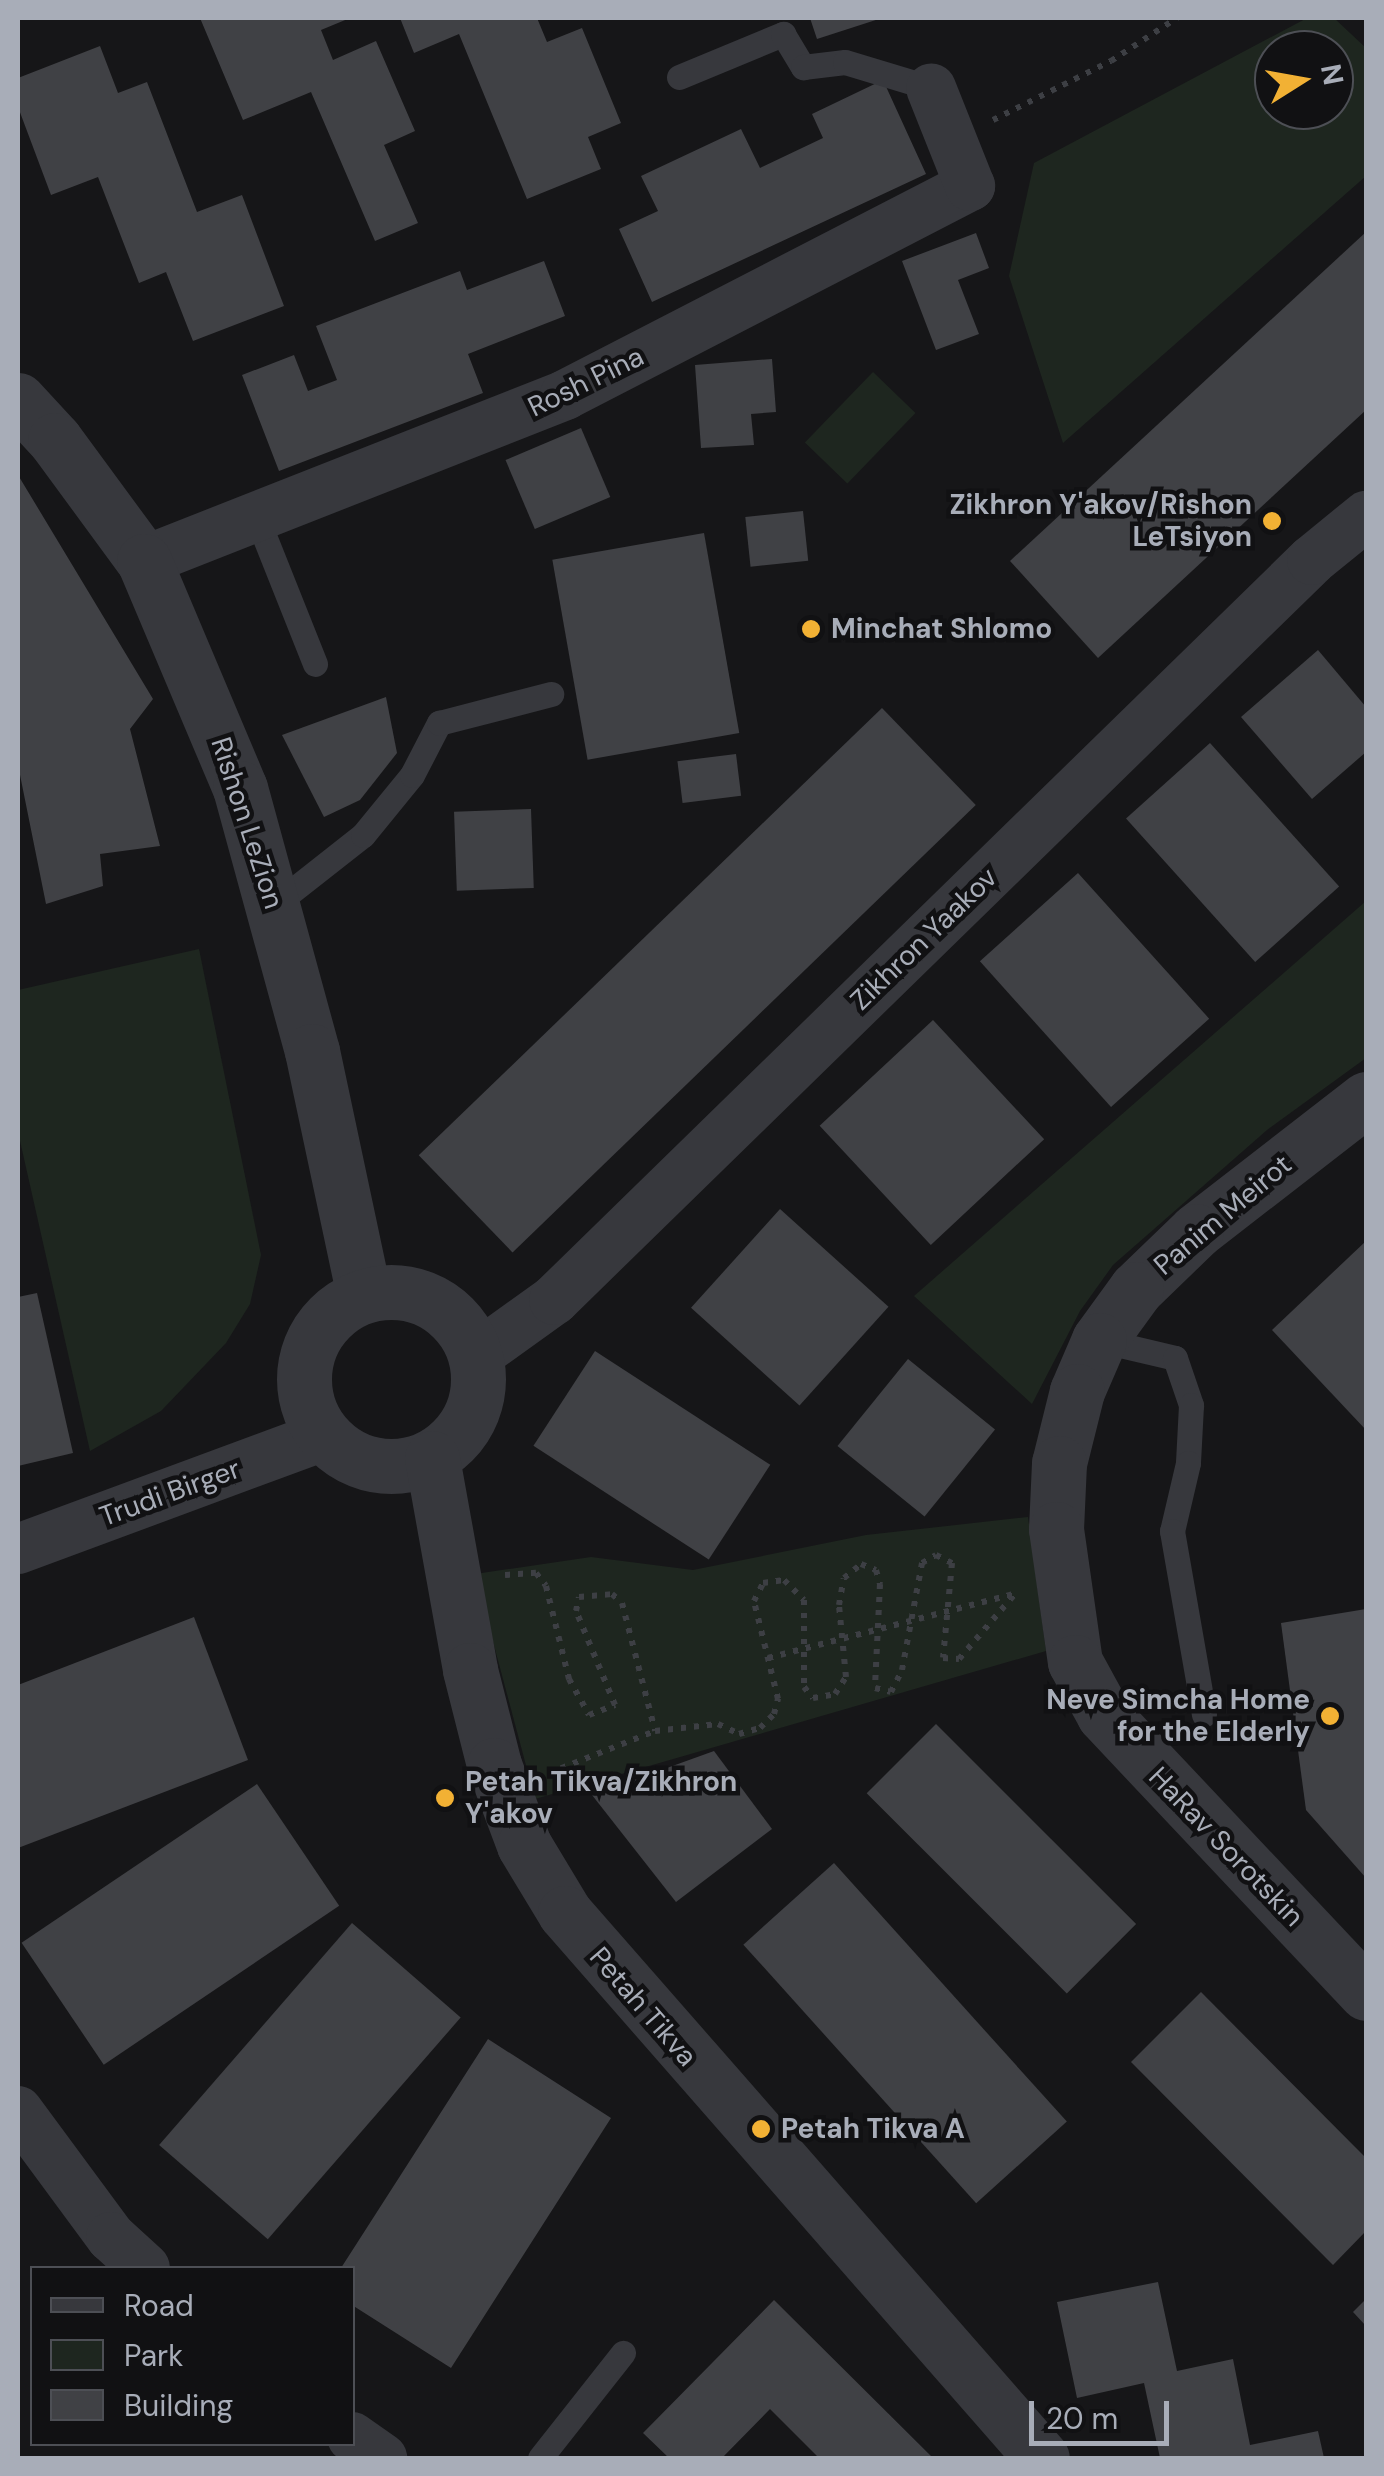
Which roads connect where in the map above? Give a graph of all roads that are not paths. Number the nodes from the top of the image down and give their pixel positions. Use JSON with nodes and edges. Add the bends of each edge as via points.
{"nodes":[{"id":1,"x":679,"y":77,"type":"dead end"},
{"id":2,"x":931,"y":88,"type":"joint"},
{"id":3,"x":18,"y":400,"type":"edge"},
{"id":4,"x":1366,"y":516,"type":"edge"},
{"id":5,"x":257,"y":518,"type":"junction"},
{"id":6,"x":144,"y":561,"type":"junction"},
{"id":7,"x":315,"y":664,"type":"dead end"},
{"id":8,"x":551,"y":694,"type":"dead end"},
{"id":9,"x":274,"y":905,"type":"junction"},
{"id":10,"x":1366,"y":1099,"type":"edge"},
{"id":11,"x":364,"y":1295,"type":"junction"},
{"id":12,"x":1099,"y":1340,"type":"junction"},
{"id":13,"x":476,"y":1356,"type":"junction"},
{"id":14,"x":323,"y":1436,"type":"junction"},
{"id":15,"x":432,"y":1458,"type":"junction"},
{"id":16,"x":18,"y":1550,"type":"edge"},
{"id":17,"x":1044,"y":1568,"type":"joint"},
{"id":18,"x":1204,"y":1714,"type":"dead end"},
{"id":19,"x":1366,"y":1992,"type":"edge"},
{"id":20,"x":18,"y":2112,"type":"edge"},
{"id":21,"x":143,"y":2266,"type":"edge"},
{"id":22,"x":623,"y":2352,"type":"dead end"},
{"id":23,"x":355,"y":2440,"type":"edge"},
{"id":24,"x":382,"y":2458,"type":"edge"},
{"id":25,"x":540,"y":2458,"type":"edge"},
{"id":26,"x":1042,"y":2458,"type":"edge"}],
"edges":[{"from":1,"to":2,"type":"lane","via":[[782,34],[803,67],[846,62]]},
{"from":2,"to":5,"type":"street","name":"Rosh Pina","via":[[970,186],[565,394]]},
{"from":3,"to":6,"type":"street","name":"Rishon LeZion","via":[[56,440]]},
{"from":4,"to":13,"type":"street","name":"Zikhron Yaakov","via":[[1312,560],[554,1300]]},
{"from":5,"to":6,"type":"street","name":"Rosh Pina"},
{"from":5,"to":7,"type":"lane"},
{"from":6,"to":9,"type":"street","name":"Rishon LeZion","via":[[240,788]]},
{"from":8,"to":9,"type":"lane","via":[[438,723],[412,775],[362,835]]},
{"from":9,"to":11,"type":"street","name":"Rishon LeZion"},
{"from":10,"to":12,"type":"street","name":"Panim Meirot","via":[[1196,1231],[1136,1289]]},
{"from":11,"to":13,"type":"street","via":[[392,1291],[432,1303],[464,1331]]},
{"from":11,"to":14,"type":"street","via":[[319,1328],[306,1354],[309,1410]]},
{"from":12,"to":17,"type":"street","name":"Panim Meirot","via":[[1077,1391],[1059,1463]]},
{"from":12,"to":18,"type":"lane","via":[[1174,1358],[1191,1405],[1188,1464],[1172,1531]]},
{"from":13,"to":15,"type":"street","via":[[471,1415]]},
{"from":14,"to":15,"type":"street","via":[[373,1466]]},
{"from":14,"to":16,"type":"street","name":"Trudi Birger"},
{"from":15,"to":26,"type":"street","name":"Petah Tikva","via":[[470,1670],[530,1776],[565,1913]]},
{"from":17,"to":19,"type":"street","name":"HaRav Sorotskin","via":[[1075,1662],[1104,1715]]},
{"from":20,"to":21,"type":"street","via":[[110,2236]]},
{"from":22,"to":25,"type":"lane"},
{"from":23,"to":24,"type":"street"}]}
